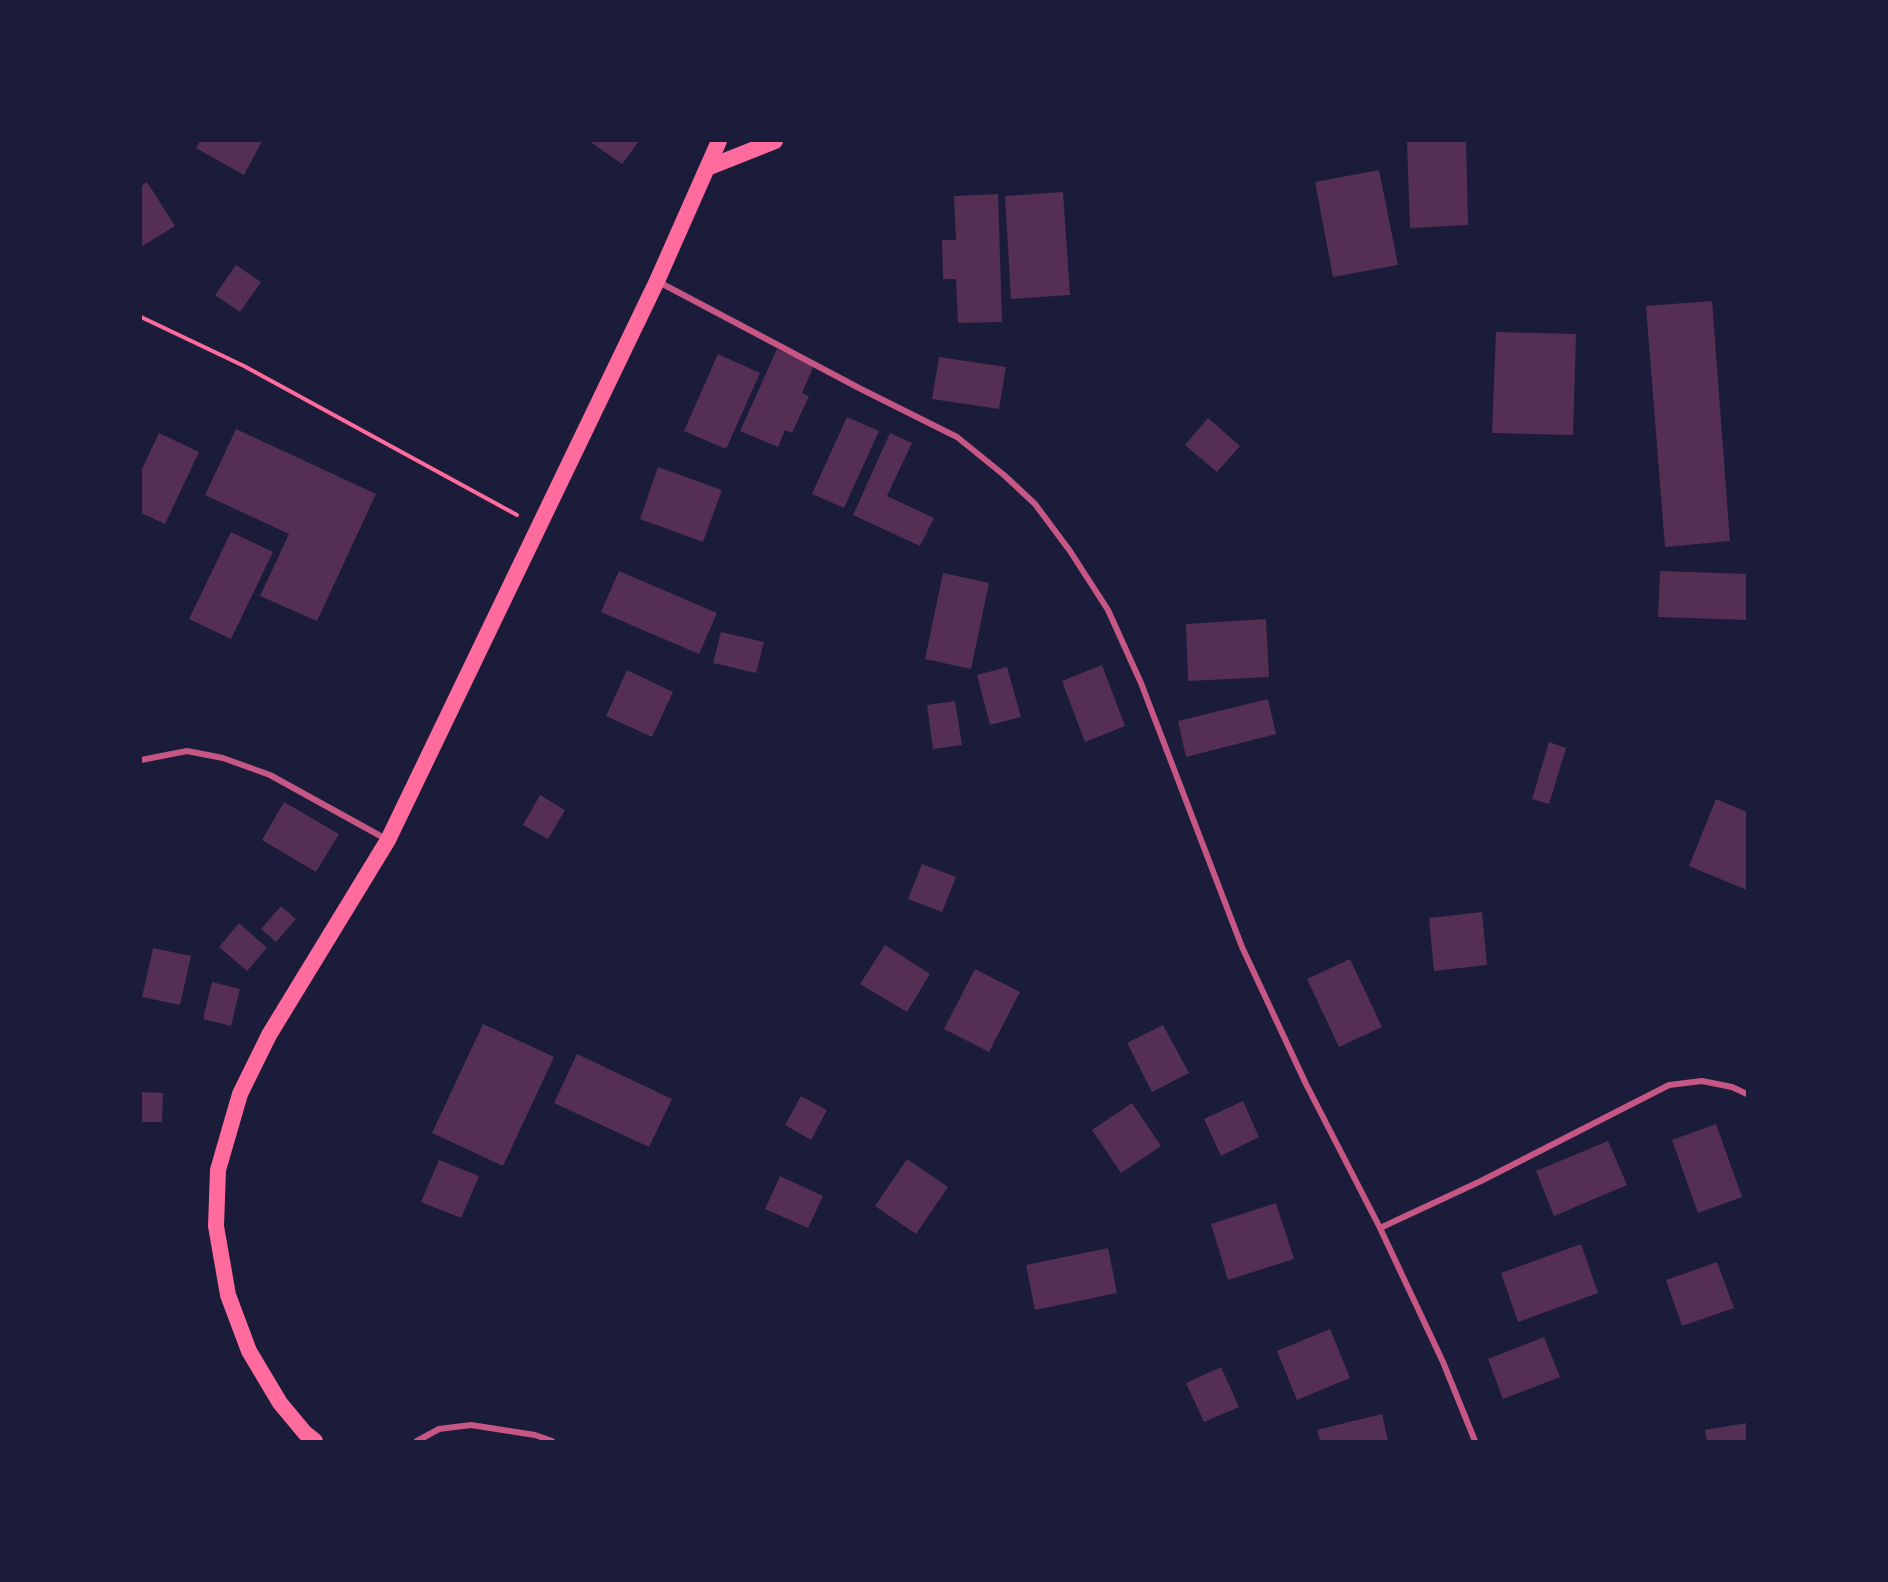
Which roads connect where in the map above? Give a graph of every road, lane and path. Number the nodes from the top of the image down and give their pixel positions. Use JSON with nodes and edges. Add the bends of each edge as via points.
{"nodes":[{"id":1,"x":719,"y":141,"type":"edge"},
{"id":2,"x":775,"y":141,"type":"edge"},
{"id":3,"x":707,"y":168,"type":"junction"},
{"id":4,"x":657,"y":281,"type":"junction"},
{"id":5,"x":141,"y":317,"type":"edge"},
{"id":6,"x":538,"y":527,"type":"junction"},
{"id":7,"x":141,"y":760,"type":"edge"},
{"id":8,"x":388,"y":840,"type":"junction"},
{"id":9,"x":1747,"y":1094,"type":"edge"},
{"id":10,"x":1380,"y":1228,"type":"junction"},
{"id":11,"x":315,"y":1441,"type":"edge"},
{"id":12,"x":417,"y":1441,"type":"edge"},
{"id":13,"x":552,"y":1441,"type":"edge"},
{"id":14,"x":1475,"y":1441,"type":"edge"}],
"edges":[{"from":1,"to":3,"type":"highway"},
{"from":2,"to":3,"type":"highway"},
{"from":3,"to":4,"type":"highway"},
{"from":4,"to":6,"type":"highway"},
{"from":4,"to":10,"type":"street","via":[[957,437],[1035,504],[1108,610],[1141,683],[1242,947]]},
{"from":5,"to":6,"type":"path","via":[[244,366]]},
{"from":6,"to":8,"type":"highway"},
{"from":7,"to":8,"type":"street","via":[[188,751],[223,758],[270,775]]},
{"from":8,"to":11,"type":"highway","via":[[269,1035],[240,1094],[218,1170],[216,1226],[228,1295],[249,1351],[280,1403]]},
{"from":9,"to":10,"type":"street","via":[[1702,1081],[1669,1085]]},
{"from":10,"to":14,"type":"street"},
{"from":12,"to":13,"type":"street","via":[[439,1429],[471,1425]]}]}
